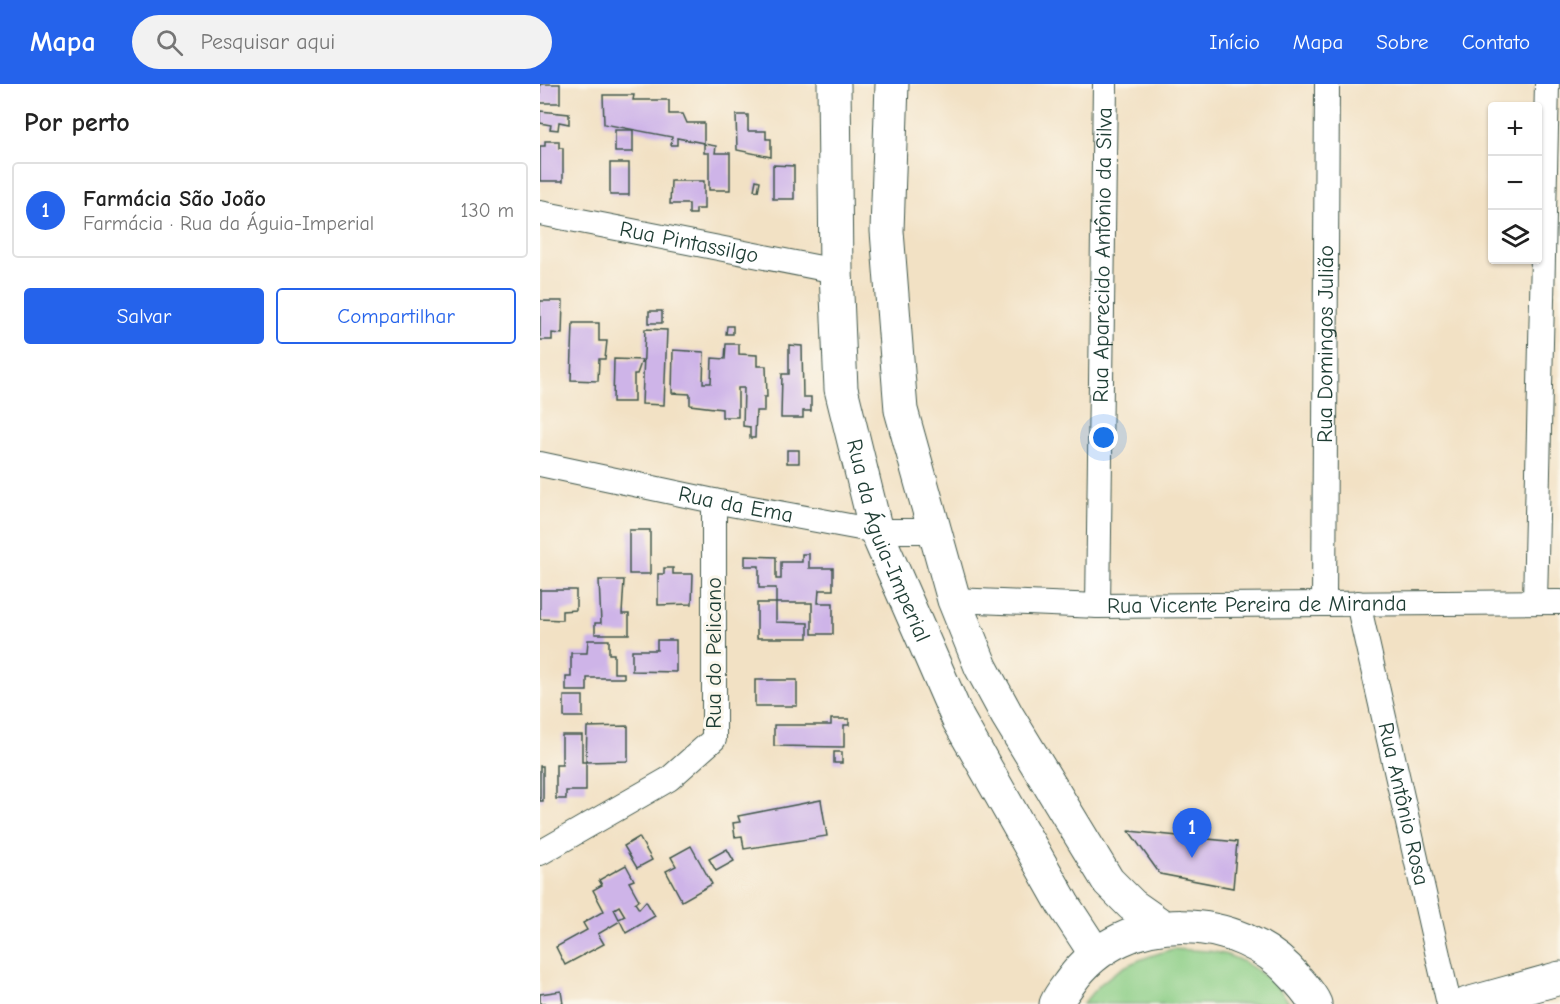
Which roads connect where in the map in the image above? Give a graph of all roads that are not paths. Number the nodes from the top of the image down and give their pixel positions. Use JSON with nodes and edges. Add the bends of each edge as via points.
{"nodes":[{"id":1,"x":834,"y":84,"type":"edge"},
{"id":2,"x":892,"y":84,"type":"edge"},
{"id":3,"x":1105,"y":84,"type":"edge"},
{"id":4,"x":1327,"y":84,"type":"edge"},
{"id":5,"x":1547,"y":84,"type":"edge"},
{"id":6,"x":1552,"y":170,"type":"edge"},
{"id":7,"x":540,"y":213,"type":"edge"},
{"id":8,"x":836,"y":271,"type":"junction"},
{"id":9,"x":1550,"y":388,"type":"edge"},
{"id":10,"x":540,"y":464,"type":"edge"},
{"id":11,"x":714,"y":501,"type":"junction"},
{"id":12,"x":876,"y":531,"type":"junction"},
{"id":13,"x":933,"y":531,"type":"junction"},
{"id":14,"x":954,"y":600,"type":"junction"},
{"id":15,"x":1535,"y":602,"type":"junction"},
{"id":16,"x":1560,"y":602,"type":"edge"},
{"id":17,"x":1358,"y":603,"type":"junction"},
{"id":18,"x":1324,"y":604,"type":"junction"},
{"id":19,"x":1098,"y":606,"type":"junction"},
{"id":20,"x":540,"y":853,"type":"edge"},
{"id":21,"x":1162,"y":926,"type":"junction"},
{"id":22,"x":1095,"y":953,"type":"junction"},
{"id":23,"x":1560,"y":978,"type":"edge"},
{"id":24,"x":1056,"y":1004,"type":"edge"},
{"id":25,"x":1315,"y":1004,"type":"edge"},
{"id":26,"x":1449,"y":1004,"type":"edge"},
{"id":27,"x":1467,"y":1004,"type":"edge"}],
"edges":[{"from":1,"to":8,"type":"street","name":"Rua da Águia-Imperial"},
{"from":2,"to":13,"type":"street","name":"Rua da Águia-Imperial","via":[[887,231],[901,410]]},
{"from":3,"to":19,"type":"street","name":"Rua Aparecido Antônio da Silva"},
{"from":4,"to":18,"type":"street","name":"Rua Domingos Julião"},
{"from":5,"to":6,"type":"street"},
{"from":6,"to":9,"type":"street"},
{"from":7,"to":8,"type":"street","name":"Rua Pintassilgo"},
{"from":8,"to":12,"type":"street","name":"Rua da Águia-Imperial","via":[[841,389]]},
{"from":9,"to":15,"type":"street"},
{"from":10,"to":11,"type":"street","name":"Rua da Ema"},
{"from":11,"to":12,"type":"street","name":"Rua da Ema"},
{"from":11,"to":20,"type":"street","name":"Rua do Pelicano","via":[[714,739],[669,779]]},
{"from":12,"to":13,"type":"street","name":"Rua da Ema"},
{"from":12,"to":22,"type":"street","name":"Rua da Águia-Imperial","via":[[958,718]]},
{"from":13,"to":14,"type":"street","name":"Rua da Águia-Imperial"},
{"from":14,"to":19,"type":"street","name":"Rua Vicente Pereira de Miranda"},
{"from":14,"to":21,"type":"street","name":"Rua da Águia-Imperial","via":[[981,667],[1007,715],[1108,881],[1132,905]]},
{"from":15,"to":16,"type":"street","name":"Rua Vicente Pereira de Miranda"},
{"from":15,"to":17,"type":"street","name":"Rua Vicente Pereira de Miranda"},
{"from":17,"to":18,"type":"street","name":"Rua Vicente Pereira de Miranda"},
{"from":17,"to":26,"type":"street","name":"Rua Antônio Rosa"},
{"from":18,"to":19,"type":"street","name":"Rua Vicente Pereira de Miranda"},
{"from":21,"to":22,"type":"street"},
{"from":21,"to":25,"type":"street","via":[[1207,927],[1248,940],[1284,963]]},
{"from":22,"to":24,"type":"street"},
{"from":23,"to":27,"type":"street"}]}
